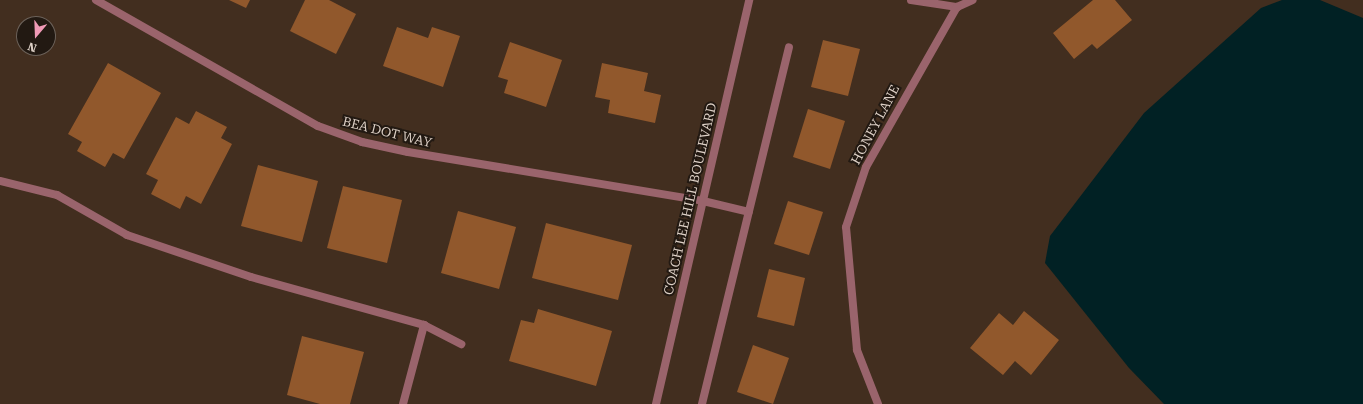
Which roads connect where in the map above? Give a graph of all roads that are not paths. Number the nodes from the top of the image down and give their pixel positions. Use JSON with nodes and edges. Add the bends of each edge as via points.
{"nodes":[{"id":1,"x":96,"y":0,"type":"edge"},
{"id":2,"x":749,"y":0,"type":"edge"},
{"id":3,"x":911,"y":0,"type":"edge"},
{"id":4,"x":974,"y":0,"type":"edge"},
{"id":5,"x":957,"y":7,"type":"junction"},
{"id":6,"x":789,"y":47,"type":"dead end"},
{"id":7,"x":0,"y":181,"type":"edge"},
{"id":8,"x":703,"y":201,"type":"junction"},
{"id":9,"x":749,"y":212,"type":"junction"},
{"id":10,"x":424,"y":325,"type":"junction"},
{"id":11,"x":461,"y":344,"type":"dead end"},
{"id":12,"x":403,"y":404,"type":"edge"},
{"id":13,"x":656,"y":404,"type":"edge"},
{"id":14,"x":702,"y":404,"type":"edge"},
{"id":15,"x":878,"y":404,"type":"edge"}],
"edges":[{"from":1,"to":8,"type":"street","name":"BEA DOT WAY","via":[[318,126],[362,142],[408,152]]},
{"from":2,"to":8,"type":"street","name":"COACH LEE HILL BOULEVARD"},
{"from":3,"to":5,"type":"street"},
{"from":4,"to":5,"type":"street"},
{"from":5,"to":15,"type":"street","name":"HONEY LANE","via":[[866,167],[846,227],[857,350]]},
{"from":6,"to":9,"type":"street"},
{"from":7,"to":10,"type":"street","via":[[57,195],[127,235],[251,277]]},
{"from":8,"to":9,"type":"street","name":"BEA DOT WAY"},
{"from":8,"to":13,"type":"street","name":"COACH LEE HILL BOULEVARD"},
{"from":9,"to":14,"type":"street"},
{"from":10,"to":11,"type":"street"},
{"from":10,"to":12,"type":"street"}]}
